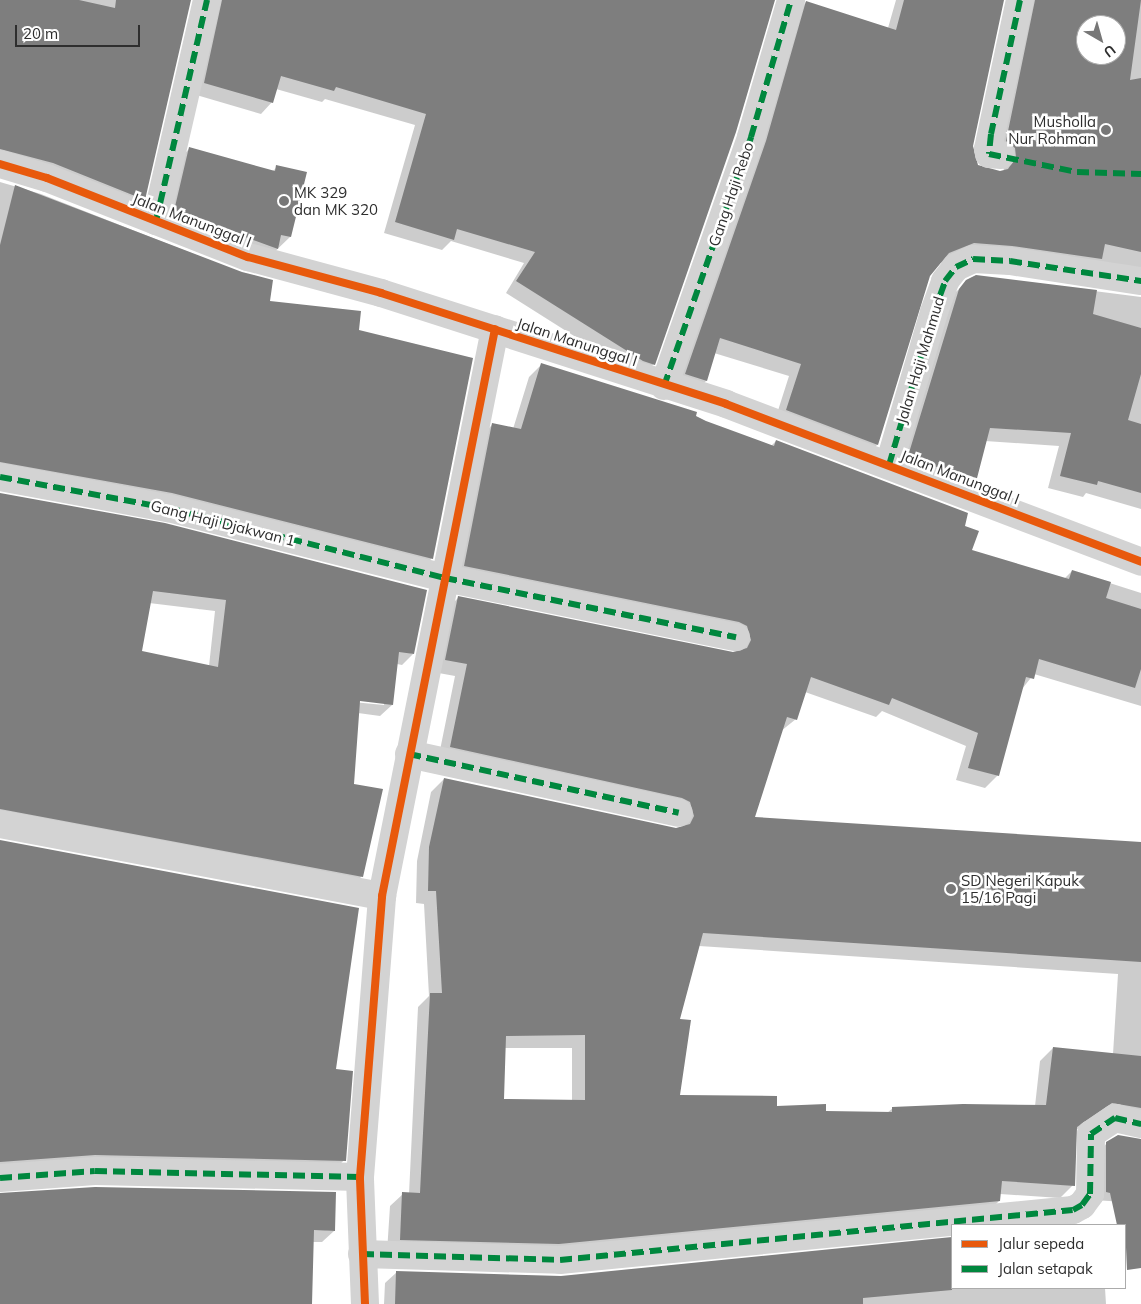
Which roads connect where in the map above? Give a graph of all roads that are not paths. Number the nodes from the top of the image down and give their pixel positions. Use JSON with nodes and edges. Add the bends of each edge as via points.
{"nodes":[{"id":1,"x":207,"y":0,"type":"edge"},
{"id":2,"x":791,"y":0,"type":"edge"},
{"id":3,"x":1020,"y":0,"type":"edge"},
{"id":4,"x":1001,"y":155,"type":"dead end"},
{"id":5,"x":0,"y":164,"type":"edge"},
{"id":6,"x":156,"y":221,"type":"junction"},
{"id":7,"x":1141,"y":281,"type":"edge"},
{"id":8,"x":494,"y":330,"type":"junction"},
{"id":9,"x":664,"y":386,"type":"junction"},
{"id":10,"x":889,"y":465,"type":"junction"},
{"id":11,"x":0,"y":477,"type":"edge"},
{"id":12,"x":1141,"y":562,"type":"edge"},
{"id":13,"x":445,"y":578,"type":"junction"},
{"id":14,"x":736,"y":637,"type":"dead end"},
{"id":15,"x":409,"y":754,"type":"junction"},
{"id":16,"x":679,"y":813,"type":"dead end"},
{"id":17,"x":0,"y":824,"type":"edge"},
{"id":18,"x":382,"y":896,"type":"junction"},
{"id":19,"x":1141,"y":1124,"type":"edge"},
{"id":20,"x":360,"y":1177,"type":"junction"},
{"id":21,"x":0,"y":1178,"type":"edge"},
{"id":22,"x":362,"y":1254,"type":"junction"},
{"id":23,"x":365,"y":1304,"type":"edge"}],
"edges":[{"from":1,"to":6,"type":"street"},
{"from":2,"to":9,"type":"street","name":"Gang Haji Rebo","via":[[751,137]]},
{"from":3,"to":4,"type":"street","via":[[988,149],[989,154]]},
{"from":5,"to":6,"type":"street","name":"Jalan Manunggal I","via":[[47,178]]},
{"from":6,"to":8,"type":"street","name":"Jalan Manunggal I","via":[[248,257]]},
{"from":7,"to":10,"type":"street","name":"Jalan Haji Mahmud","via":[[1010,261],[973,260],[956,267],[945,281],[934,312]]},
{"from":8,"to":9,"type":"street","name":"Jalan Manunggal I"},
{"from":8,"to":13,"type":"street"},
{"from":9,"to":10,"type":"street","name":"Jalan Manunggal I","via":[[726,404]]},
{"from":10,"to":12,"type":"street","name":"Jalan Manunggal I"},
{"from":11,"to":13,"type":"street","name":"Gang Haji Djakwan 1","via":[[168,508]]},
{"from":13,"to":14,"type":"street","name":"Gang Haji Djakwan 1"},
{"from":13,"to":15,"type":"street"},
{"from":15,"to":16,"type":"street"},
{"from":15,"to":18,"type":"street"},
{"from":17,"to":18,"type":"street"},
{"from":18,"to":20,"type":"street"},
{"from":19,"to":22,"type":"street","via":[[1116,1118],[1091,1134],[1090,1194],[1082,1205],[1073,1210],[560,1260]]},
{"from":20,"to":21,"type":"street","via":[[95,1171]]},
{"from":20,"to":22,"type":"street"},
{"from":22,"to":23,"type":"street"}]}
